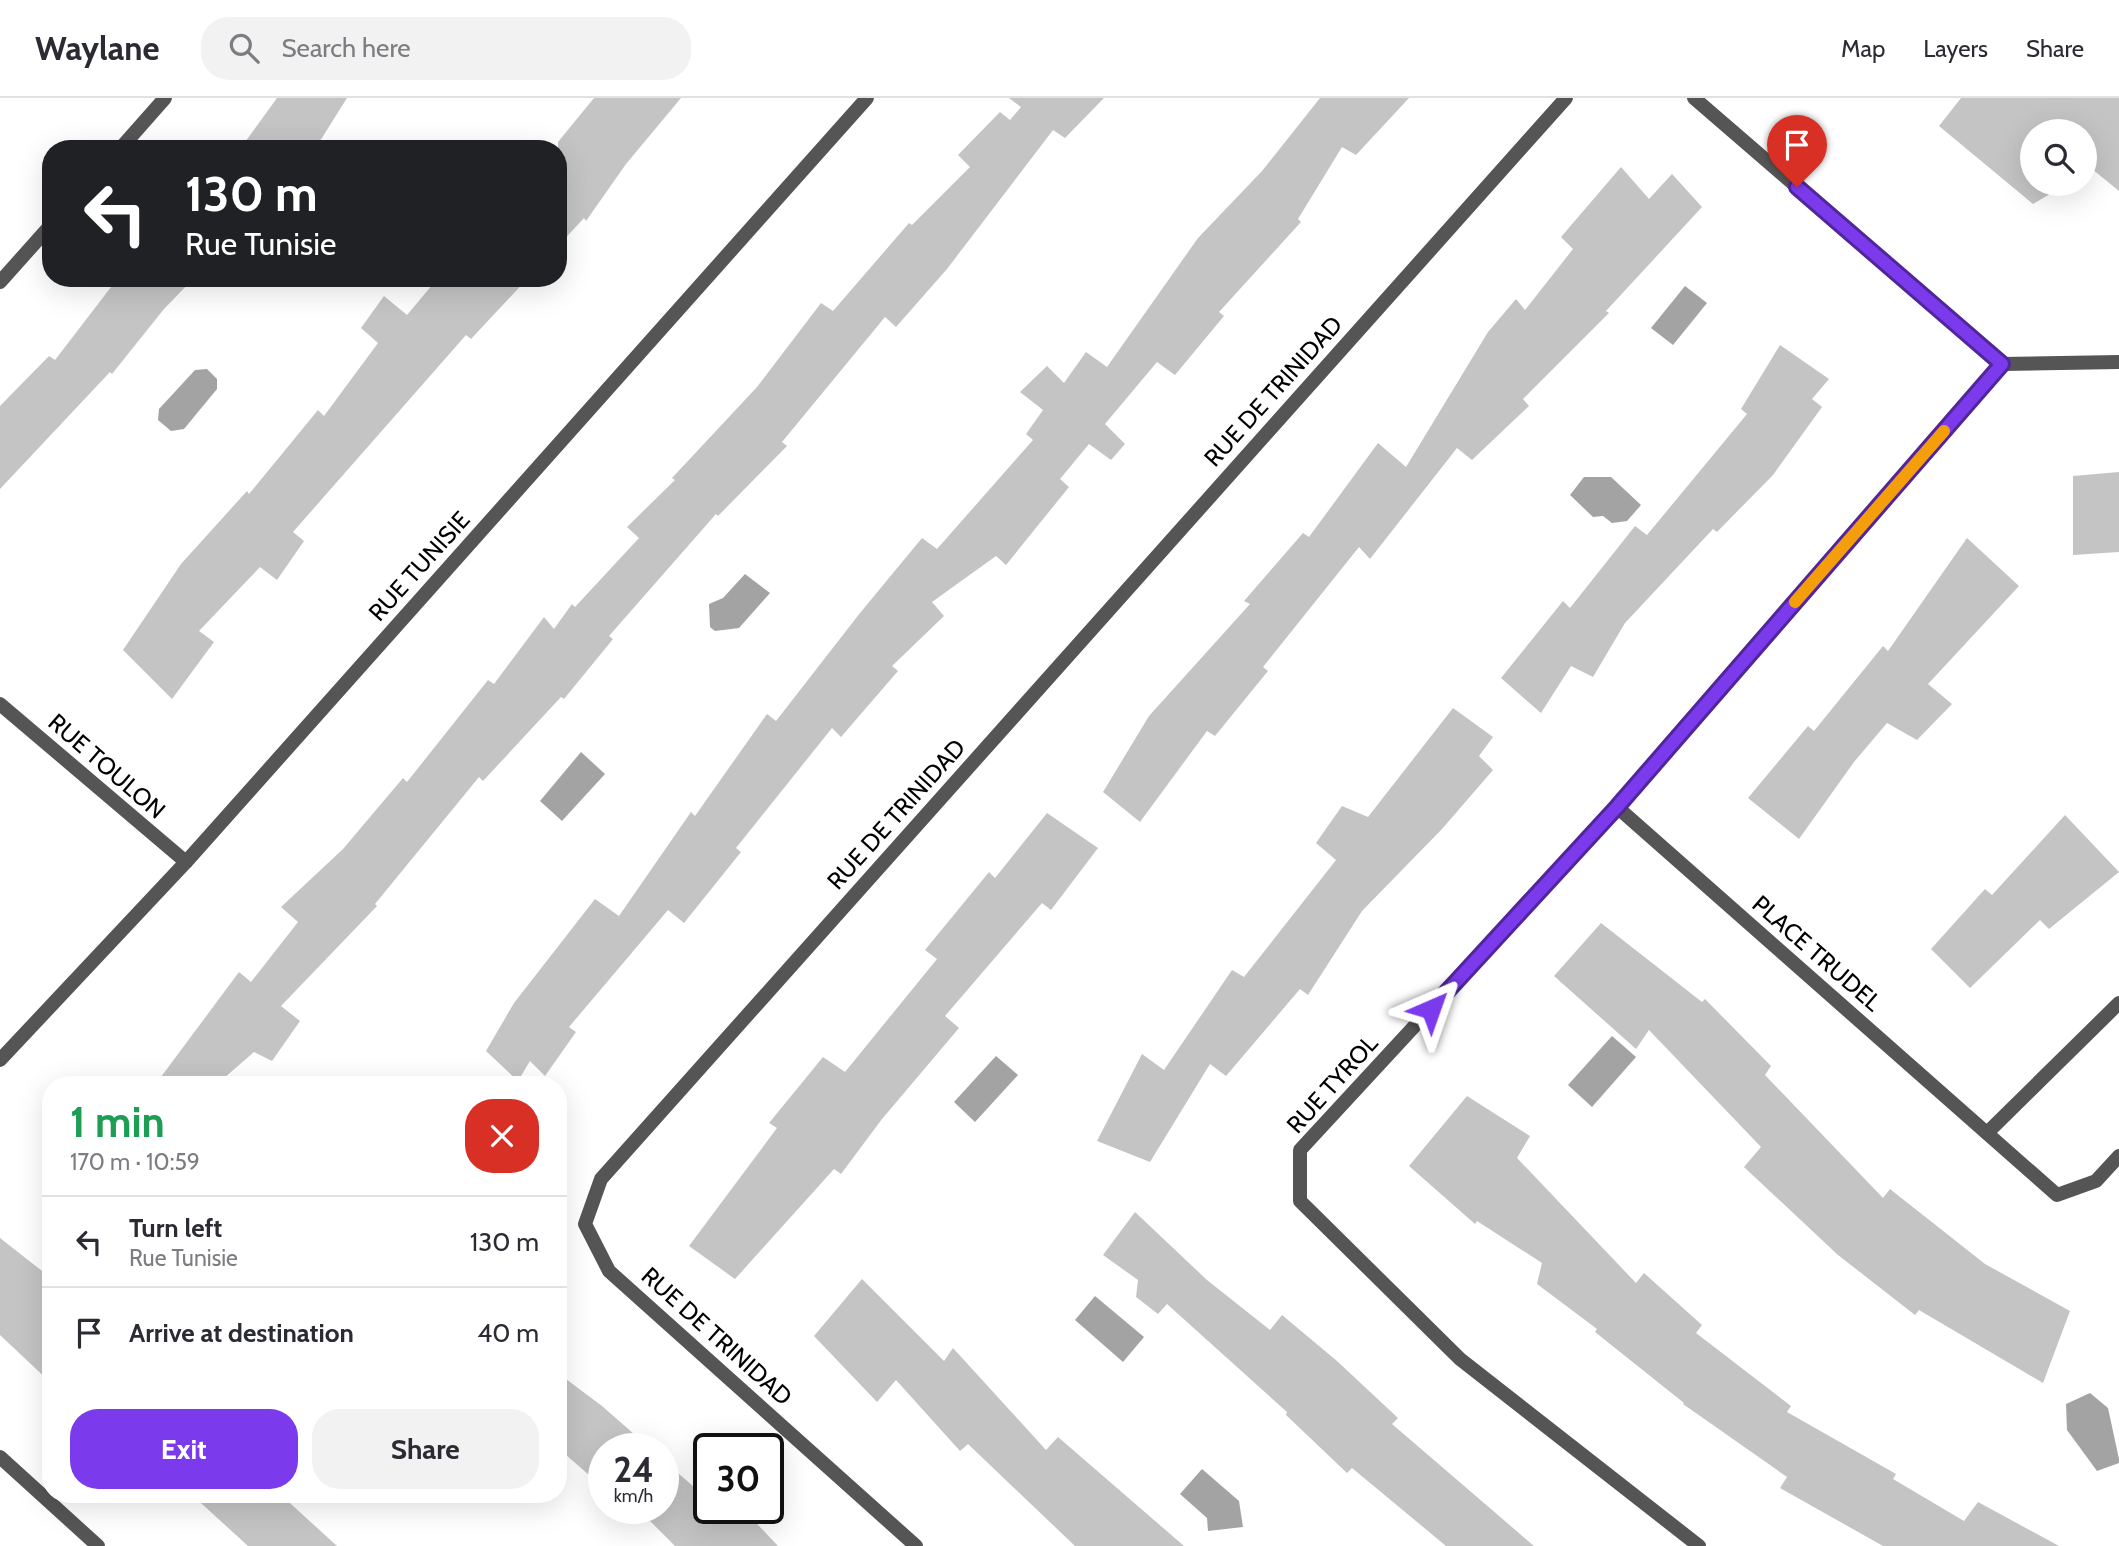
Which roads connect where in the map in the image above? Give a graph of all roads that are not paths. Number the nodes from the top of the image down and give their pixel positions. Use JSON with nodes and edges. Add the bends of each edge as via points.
{"nodes":[{"id":1,"x":165,"y":98,"type":"edge"},
{"id":2,"x":867,"y":98,"type":"edge"},
{"id":3,"x":1566,"y":98,"type":"edge"},
{"id":4,"x":1694,"y":98,"type":"edge"},
{"id":5,"x":128,"y":140,"type":"edge"},
{"id":6,"x":42,"y":236,"type":"edge"},
{"id":7,"x":0,"y":282,"type":"edge"},
{"id":8,"x":2119,"y":362,"type":"edge"},
{"id":9,"x":2002,"y":364,"type":"junction"},
{"id":10,"x":0,"y":704,"type":"edge"},
{"id":11,"x":1617,"y":807,"type":"junction"},
{"id":12,"x":186,"y":862,"type":"junction"},
{"id":13,"x":2119,"y":1003,"type":"edge"},
{"id":14,"x":0,"y":1060,"type":"edge"},
{"id":15,"x":1987,"y":1133,"type":"junction"},
{"id":16,"x":2119,"y":1156,"type":"edge"},
{"id":17,"x":0,"y":1457,"type":"edge"},
{"id":18,"x":42,"y":1495,"type":"edge"},
{"id":19,"x":51,"y":1503,"type":"edge"},
{"id":20,"x":98,"y":1546,"type":"edge"},
{"id":21,"x":916,"y":1546,"type":"edge"},
{"id":22,"x":1699,"y":1546,"type":"edge"}],
"edges":[{"from":1,"to":5,"type":"street"},
{"from":2,"to":12,"type":"street","name":"RUE TUNISIE"},
{"from":3,"to":21,"type":"street","name":"RUE DE TRINIDAD","via":[[601,1180],[584,1224],[609,1271]]},
{"from":4,"to":9,"type":"street"},
{"from":6,"to":7,"type":"street"},
{"from":8,"to":9,"type":"street"},
{"from":9,"to":11,"type":"street","name":"RUE TYROL"},
{"from":10,"to":12,"type":"street","name":"RUE TOULON"},
{"from":11,"to":15,"type":"street","name":"PLACE TRUDEL"},
{"from":11,"to":22,"type":"street","name":"RUE TYROL","via":[[1300,1150],[1300,1201],[1460,1359]]},
{"from":12,"to":14,"type":"street","name":"RUE TUNISIE"},
{"from":13,"to":15,"type":"street"},
{"from":15,"to":16,"type":"street","name":"PLACE TRUDEL","via":[[2057,1195],[2096,1181]]},
{"from":17,"to":18,"type":"street"},
{"from":19,"to":20,"type":"street"}]}
